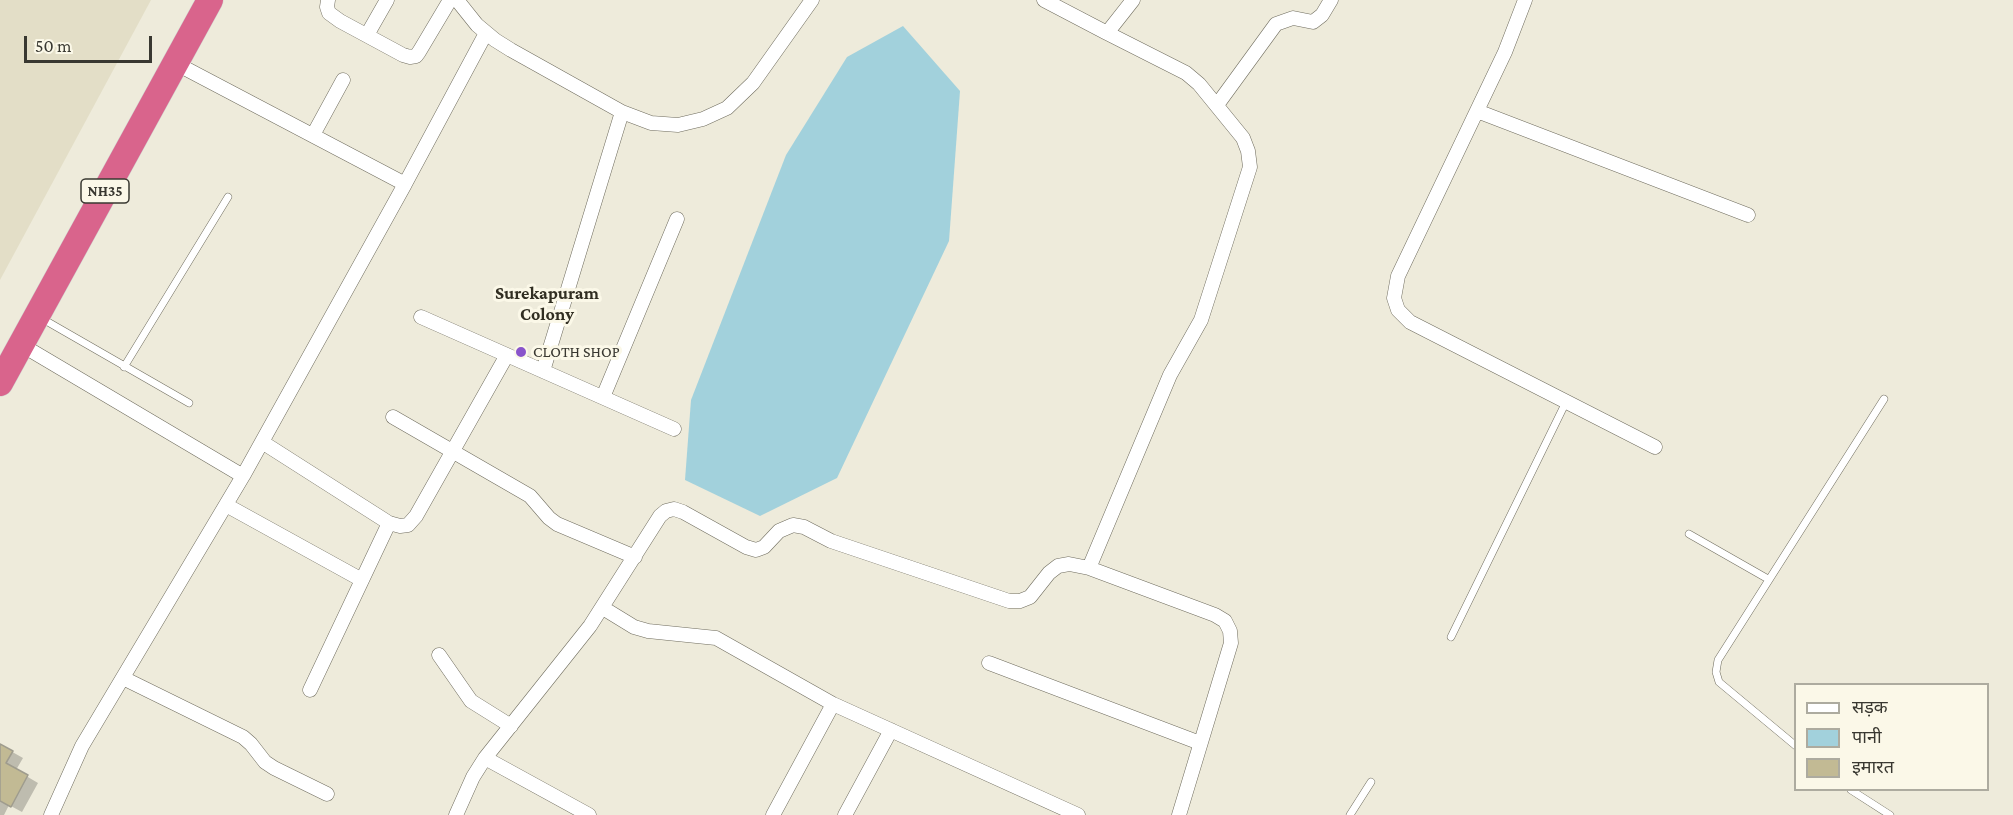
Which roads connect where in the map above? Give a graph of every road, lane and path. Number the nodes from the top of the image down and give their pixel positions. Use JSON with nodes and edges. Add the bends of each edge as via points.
{"nodes":[{"id":1,"x":210,"y":0,"type":"edge"},
{"id":2,"x":328,"y":0,"type":"edge"},
{"id":3,"x":387,"y":0,"type":"edge"},
{"id":4,"x":450,"y":0,"type":"edge"},
{"id":5,"x":457,"y":0,"type":"edge"},
{"id":6,"x":812,"y":0,"type":"edge"},
{"id":7,"x":1044,"y":0,"type":"edge"},
{"id":8,"x":1133,"y":0,"type":"edge"},
{"id":9,"x":1330,"y":0,"type":"edge"},
{"id":10,"x":1525,"y":0,"type":"edge"},
{"id":11,"x":486,"y":33,"type":"junction"},
{"id":12,"x":1107,"y":33,"type":"junction"},
{"id":13,"x":367,"y":35,"type":"junction"},
{"id":14,"x":175,"y":63,"type":"junction"},
{"id":15,"x":344,"y":80,"type":"dead end"},
{"id":16,"x":1217,"y":105,"type":"junction"},
{"id":17,"x":1477,"y":111,"type":"junction"},
{"id":18,"x":622,"y":112,"type":"junction"},
{"id":19,"x":313,"y":135,"type":"junction"},
{"id":20,"x":405,"y":184,"type":"junction"},
{"id":21,"x":228,"y":197,"type":"dead end"},
{"id":22,"x":1748,"y":215,"type":"dead end"},
{"id":23,"x":677,"y":219,"type":"dead end"},
{"id":24,"x":37,"y":315,"type":"junction"},
{"id":25,"x":421,"y":317,"type":"dead end"},
{"id":26,"x":20,"y":344,"type":"junction"},
{"id":27,"x":507,"y":355,"type":"junction"},
{"id":28,"x":124,"y":367,"type":"junction"},
{"id":29,"x":543,"y":371,"type":"junction"},
{"id":30,"x":0,"y":382,"type":"edge"},
{"id":31,"x":603,"y":397,"type":"junction"},
{"id":32,"x":1884,"y":399,"type":"dead end"},
{"id":33,"x":1566,"y":401,"type":"junction"},
{"id":34,"x":189,"y":404,"type":"dead end"},
{"id":35,"x":393,"y":417,"type":"dead end"},
{"id":36,"x":674,"y":429,"type":"dead end"},
{"id":37,"x":262,"y":442,"type":"junction"},
{"id":38,"x":1655,"y":447,"type":"dead end"},
{"id":39,"x":452,"y":450,"type":"junction"},
{"id":40,"x":243,"y":476,"type":"junction"},
{"id":41,"x":226,"y":505,"type":"junction"},
{"id":42,"x":389,"y":523,"type":"junction"},
{"id":43,"x":1689,"y":534,"type":"dead end"},
{"id":44,"x":635,"y":557,"type":"junction"},
{"id":45,"x":1089,"y":568,"type":"junction"},
{"id":46,"x":1768,"y":579,"type":"junction"},
{"id":47,"x":362,"y":580,"type":"junction"},
{"id":48,"x":603,"y":608,"type":"junction"},
{"id":49,"x":1451,"y":637,"type":"dead end"},
{"id":50,"x":439,"y":655,"type":"dead end"},
{"id":51,"x":989,"y":663,"type":"dead end"},
{"id":52,"x":123,"y":678,"type":"junction"},
{"id":53,"x":310,"y":690,"type":"dead end"},
{"id":54,"x":833,"y":704,"type":"junction"},
{"id":55,"x":511,"y":726,"type":"junction"},
{"id":56,"x":891,"y":730,"type":"junction"},
{"id":57,"x":1200,"y":743,"type":"junction"},
{"id":58,"x":1794,"y":744,"type":"edge"},
{"id":59,"x":485,"y":758,"type":"junction"},
{"id":60,"x":1371,"y":782,"type":"dead end"},
{"id":61,"x":1854,"y":791,"type":"edge"},
{"id":62,"x":327,"y":794,"type":"dead end"},
{"id":63,"x":563,"y":808,"type":"edge"},
{"id":64,"x":51,"y":815,"type":"edge"},
{"id":65,"x":456,"y":815,"type":"edge"},
{"id":66,"x":589,"y":815,"type":"edge"},
{"id":67,"x":773,"y":815,"type":"edge"},
{"id":68,"x":845,"y":815,"type":"edge"},
{"id":69,"x":1078,"y":815,"type":"edge"},
{"id":70,"x":1179,"y":815,"type":"edge"},
{"id":71,"x":1350,"y":815,"type":"edge"},
{"id":72,"x":1890,"y":815,"type":"edge"}],
"edges":[{"from":1,"to":14,"type":"highway","number":"NH35"},
{"from":2,"to":13,"type":"street","via":[[329,13]]},
{"from":3,"to":13,"type":"street"},
{"from":4,"to":13,"type":"street","via":[[416,56],[403,55]]},
{"from":5,"to":11,"type":"street"},
{"from":6,"to":18,"type":"street","via":[[753,83],[727,108],[678,125],[651,123]]},
{"from":7,"to":12,"type":"street"},
{"from":8,"to":12,"type":"street"},
{"from":9,"to":16,"type":"street","via":[[1313,22],[1293,18],[1276,24]]},
{"from":10,"to":17,"type":"street"},
{"from":11,"to":18,"type":"street"},
{"from":11,"to":20,"type":"street"},
{"from":12,"to":16,"type":"street","via":[[1186,73]]},
{"from":14,"to":19,"type":"street"},
{"from":14,"to":24,"type":"highway","number":"NH35"},
{"from":15,"to":19,"type":"street"},
{"from":16,"to":45,"type":"street","via":[[1243,138],[1250,167],[1201,320],[1170,375]]},
{"from":17,"to":22,"type":"street"},
{"from":17,"to":33,"type":"street","via":[[1398,276],[1394,298],[1398,310],[1410,322]]},
{"from":18,"to":29,"type":"street"},
{"from":19,"to":20,"type":"street"},
{"from":20,"to":37,"type":"street"},
{"from":21,"to":28,"type":"lane"},
{"from":23,"to":31,"type":"street"},
{"from":24,"to":26,"type":"highway","number":"NH35"},
{"from":24,"to":28,"type":"lane"},
{"from":25,"to":27,"type":"street"},
{"from":26,"to":30,"type":"highway","number":"NH35"},
{"from":26,"to":40,"type":"street"},
{"from":27,"to":29,"type":"street"},
{"from":27,"to":39,"type":"street"},
{"from":28,"to":34,"type":"lane"},
{"from":29,"to":31,"type":"street"},
{"from":31,"to":36,"type":"street"},
{"from":32,"to":46,"type":"lane"},
{"from":33,"to":38,"type":"street"},
{"from":33,"to":49,"type":"lane"},
{"from":35,"to":39,"type":"street"},
{"from":37,"to":40,"type":"street"},
{"from":37,"to":42,"type":"street"},
{"from":39,"to":42,"type":"street","via":[[416,516],[408,525]]},
{"from":39,"to":44,"type":"street","via":[[530,496],[558,524]]},
{"from":40,"to":41,"type":"street"},
{"from":41,"to":47,"type":"street"},
{"from":41,"to":52,"type":"street"},
{"from":42,"to":47,"type":"street"},
{"from":43,"to":46,"type":"lane"},
{"from":44,"to":45,"type":"street","via":[[660,516],[674,509],[756,550],[779,531],[792,525],[804,527],[831,542],[1009,601],[1030,597],[1058,567],[1070,564]]},
{"from":44,"to":48,"type":"street"},
{"from":45,"to":57,"type":"street","via":[[1225,621],[1230,643]]},
{"from":46,"to":58,"type":"lane","via":[[1721,653],[1716,677]]},
{"from":47,"to":53,"type":"street"},
{"from":48,"to":54,"type":"street","via":[[648,631],[716,638]]},
{"from":48,"to":55,"type":"street"},
{"from":50,"to":55,"type":"street","via":[[471,701]]},
{"from":51,"to":57,"type":"street"},
{"from":52,"to":62,"type":"street","via":[[243,738],[274,768]]},
{"from":52,"to":64,"type":"street","via":[[82,746]]},
{"from":54,"to":56,"type":"street"},
{"from":54,"to":67,"type":"street"},
{"from":55,"to":59,"type":"street"},
{"from":56,"to":68,"type":"street"},
{"from":56,"to":69,"type":"street"},
{"from":57,"to":70,"type":"street"},
{"from":59,"to":63,"type":"street"},
{"from":59,"to":65,"type":"street"},
{"from":60,"to":71,"type":"lane"},
{"from":61,"to":72,"type":"lane"},
{"from":63,"to":66,"type":"street"}]}
